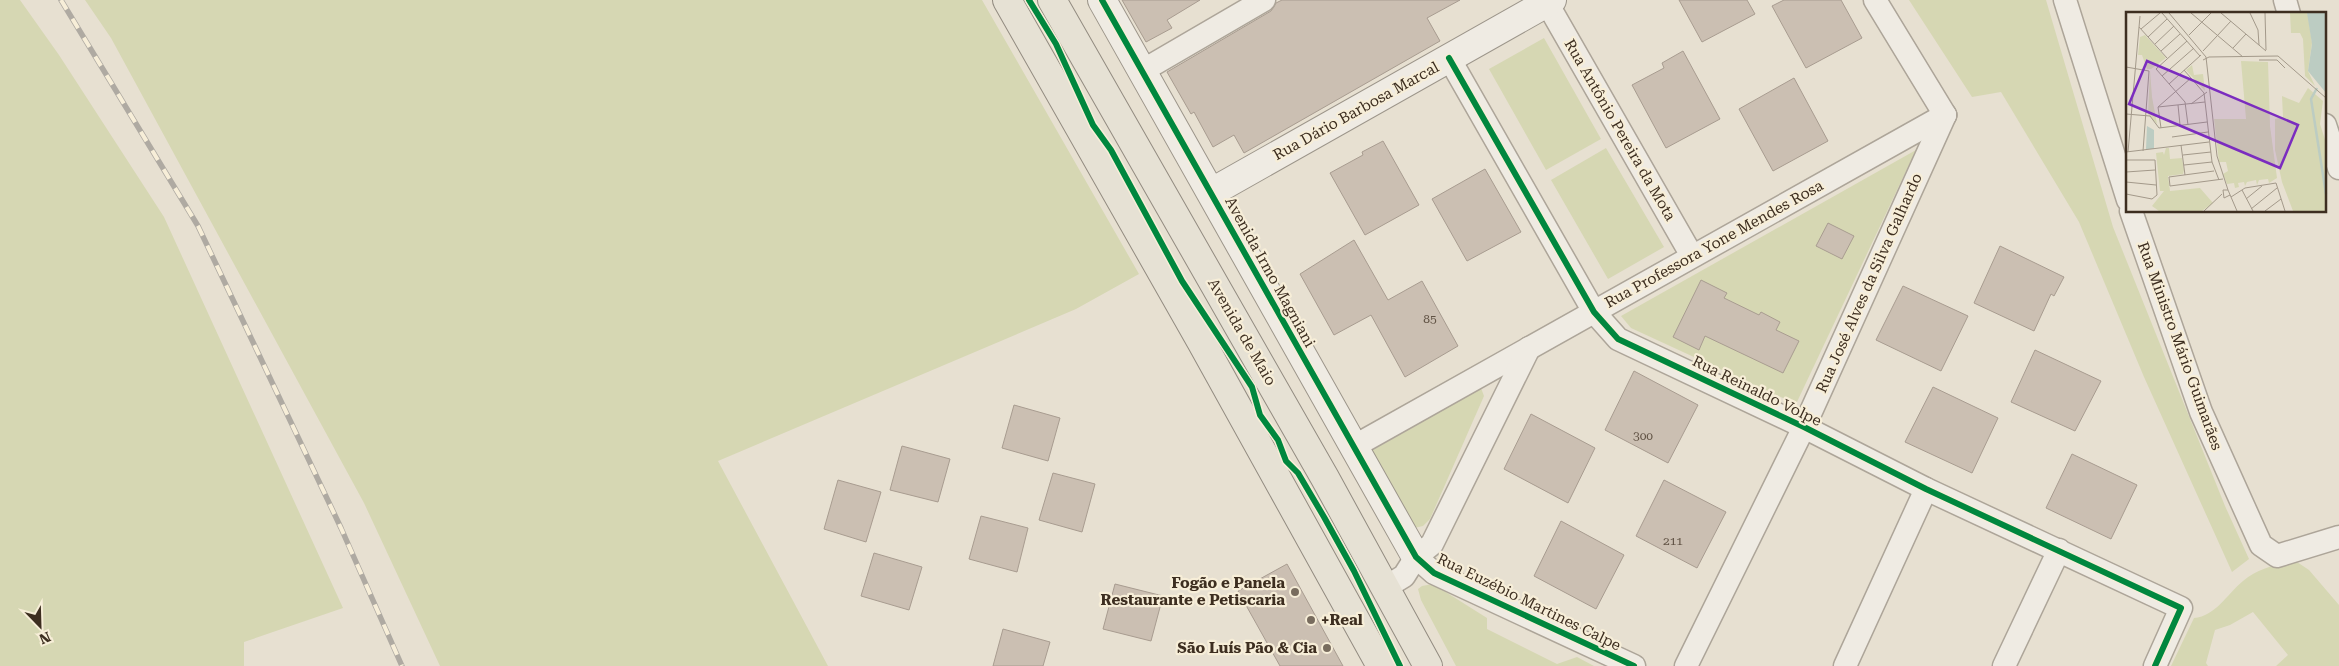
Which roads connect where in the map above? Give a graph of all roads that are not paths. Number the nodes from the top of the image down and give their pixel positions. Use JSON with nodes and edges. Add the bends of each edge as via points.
{"nodes":[{"id":1,"x":1007,"y":0,"type":"edge"},
{"id":2,"x":1052,"y":0,"type":"edge"},
{"id":3,"x":1102,"y":0,"type":"edge"},
{"id":4,"x":1264,"y":0,"type":"edge"},
{"id":5,"x":1875,"y":0,"type":"edge"},
{"id":6,"x":2065,"y":0,"type":"edge"},
{"id":7,"x":1549,"y":2,"type":"edge"},
{"id":8,"x":1449,"y":58,"type":"junction"},
{"id":9,"x":1142,"y":71,"type":"junction"},
{"id":10,"x":1102,"y":89,"type":"junction"},
{"id":11,"x":1072,"y":112,"type":"junction"},
{"id":12,"x":1945,"y":114,"type":"junction"},
{"id":13,"x":2326,"y":128,"type":"edge"},
{"id":14,"x":2339,"y":168,"type":"edge"},
{"id":15,"x":1212,"y":192,"type":"junction"},
{"id":16,"x":2126,"y":194,"type":"edge"},
{"id":17,"x":2131,"y":212,"type":"edge"},
{"id":18,"x":1692,"y":256,"type":"junction"},
{"id":19,"x":1594,"y":312,"type":"junction"},
{"id":20,"x":1529,"y":348,"type":"junction"},
{"id":21,"x":1804,"y":427,"type":"junction"},
{"id":22,"x":1353,"y":447,"type":"junction"},
{"id":23,"x":1926,"y":489,"type":"junction"},
{"id":24,"x":2339,"y":537,"type":"edge"},
{"id":25,"x":2060,"y":550,"type":"junction"},
{"id":26,"x":1416,"y":557,"type":"junction"},
{"id":27,"x":1386,"y":587,"type":"junction"},
{"id":28,"x":1350,"y":610,"type":"junction"},
{"id":29,"x":1381,"y":666,"type":"edge"},
{"id":30,"x":1428,"y":666,"type":"edge"},
{"id":31,"x":1634,"y":666,"type":"edge"},
{"id":32,"x":1686,"y":666,"type":"edge"},
{"id":33,"x":1845,"y":666,"type":"edge"},
{"id":34,"x":2004,"y":666,"type":"edge"},
{"id":35,"x":2155,"y":666,"type":"edge"}],
"edges":[{"from":1,"to":11,"type":"main road"},
{"from":2,"to":10,"type":"main road","name":"Avenida de Maio"},
{"from":3,"to":9,"type":"street","name":"Avenida Irmo Magniani"},
{"from":4,"to":9,"type":"street"},
{"from":5,"to":12,"type":"street"},
{"from":6,"to":16,"type":"street"},
{"from":7,"to":8,"type":"street","name":"Rua Dário Barbosa Marcal"},
{"from":7,"to":18,"type":"street","name":"Rua Antônio Pereira da Mota"},
{"from":8,"to":15,"type":"street","name":"Rua Dário Barbosa Marcal"},
{"from":8,"to":19,"type":"street","name":"Rua Reinaldo Volpe"},
{"from":9,"to":15,"type":"street","name":"Avenida Irmo Magniani"},
{"from":10,"to":11,"type":"main road"},
{"from":10,"to":27,"type":"main road","name":"Avenida de Maio"},
{"from":11,"to":28,"type":"main road"},
{"from":12,"to":18,"type":"street","name":"Rua Professora Yone Mendes Rosa"},
{"from":12,"to":21,"type":"street","name":"Rua José Alves da Silva Galhardo"},
{"from":13,"to":14,"type":"street"},
{"from":15,"to":22,"type":"street","name":"Avenida Irmo Magniani"},
{"from":17,"to":24,"type":"street","name":"Rua Ministro Mário Guimarães","via":[[2201,412],[2261,545],[2277,556]]},
{"from":18,"to":19,"type":"street","name":"Rua Professora Yone Mendes Rosa"},
{"from":19,"to":20,"type":"street","name":"Rua Professora Yone Mendes Rosa"},
{"from":19,"to":21,"type":"street","name":"Rua Reinaldo Volpe","via":[[1618,339]]},
{"from":20,"to":22,"type":"street","name":"Rua Professora Yone Mendes Rosa"},
{"from":20,"to":26,"type":"street","via":[[1432,544]]},
{"from":21,"to":23,"type":"street","name":"Rua Reinaldo Volpe"},
{"from":21,"to":32,"type":"street","name":"Rua José Alves da Silva Galhardo"},
{"from":22,"to":26,"type":"street","name":"Avenida Irmo Magniani"},
{"from":23,"to":25,"type":"street","name":"Rua Reinaldo Volpe"},
{"from":23,"to":33,"type":"street"},
{"from":25,"to":34,"type":"street"},
{"from":25,"to":35,"type":"street","name":"Rua Reinaldo Volpe","via":[[2181,608]]},
{"from":26,"to":27,"type":"street","via":[[1404,576]]},
{"from":26,"to":31,"type":"street","name":"Rua Euzébio Martines Calpe","via":[[1434,573]]},
{"from":27,"to":28,"type":"main road"},
{"from":27,"to":30,"type":"main road","name":"Avenida de Maio"},
{"from":28,"to":29,"type":"main road"}]}
